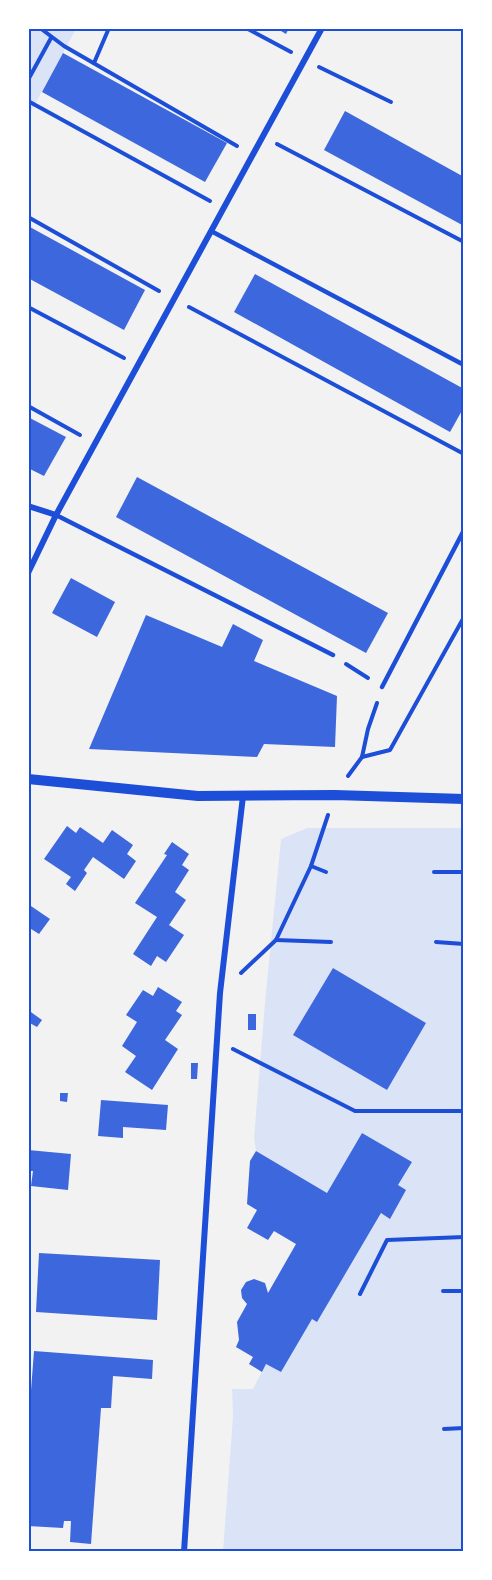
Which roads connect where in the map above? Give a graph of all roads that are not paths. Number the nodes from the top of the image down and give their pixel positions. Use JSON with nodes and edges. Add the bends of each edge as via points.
{"nodes":[{"id":1,"x":322,"y":28,"type":"edge"},
{"id":2,"x":211,"y":231,"type":"junction"},
{"id":3,"x":464,"y":365,"type":"edge"},
{"id":4,"x":28,"y":506,"type":"edge"},
{"id":5,"x":56,"y":515,"type":"junction"},
{"id":6,"x":464,"y":530,"type":"edge"},
{"id":7,"x":28,"y":573,"type":"edge"},
{"id":8,"x":333,"y":655,"type":"road end"},
{"id":9,"x":382,"y":687,"type":"road end"},
{"id":10,"x":28,"y":779,"type":"edge"},
{"id":11,"x":243,"y":796,"type":"junction"},
{"id":12,"x":464,"y":799,"type":"edge"},
{"id":13,"x":184,"y":1551,"type":"edge"}],
"edges":[{"from":1,"to":2,"type":"street"},
{"from":2,"to":3,"type":"lane"},
{"from":2,"to":5,"type":"street"},
{"from":4,"to":5,"type":"street"},
{"from":5,"to":7,"type":"street"},
{"from":5,"to":8,"type":"lane"},
{"from":6,"to":9,"type":"lane"},
{"from":10,"to":11,"type":"street","via":[[198,796]]},
{"from":11,"to":12,"type":"street"},
{"from":11,"to":13,"type":"street","via":[[219,993]]}]}
